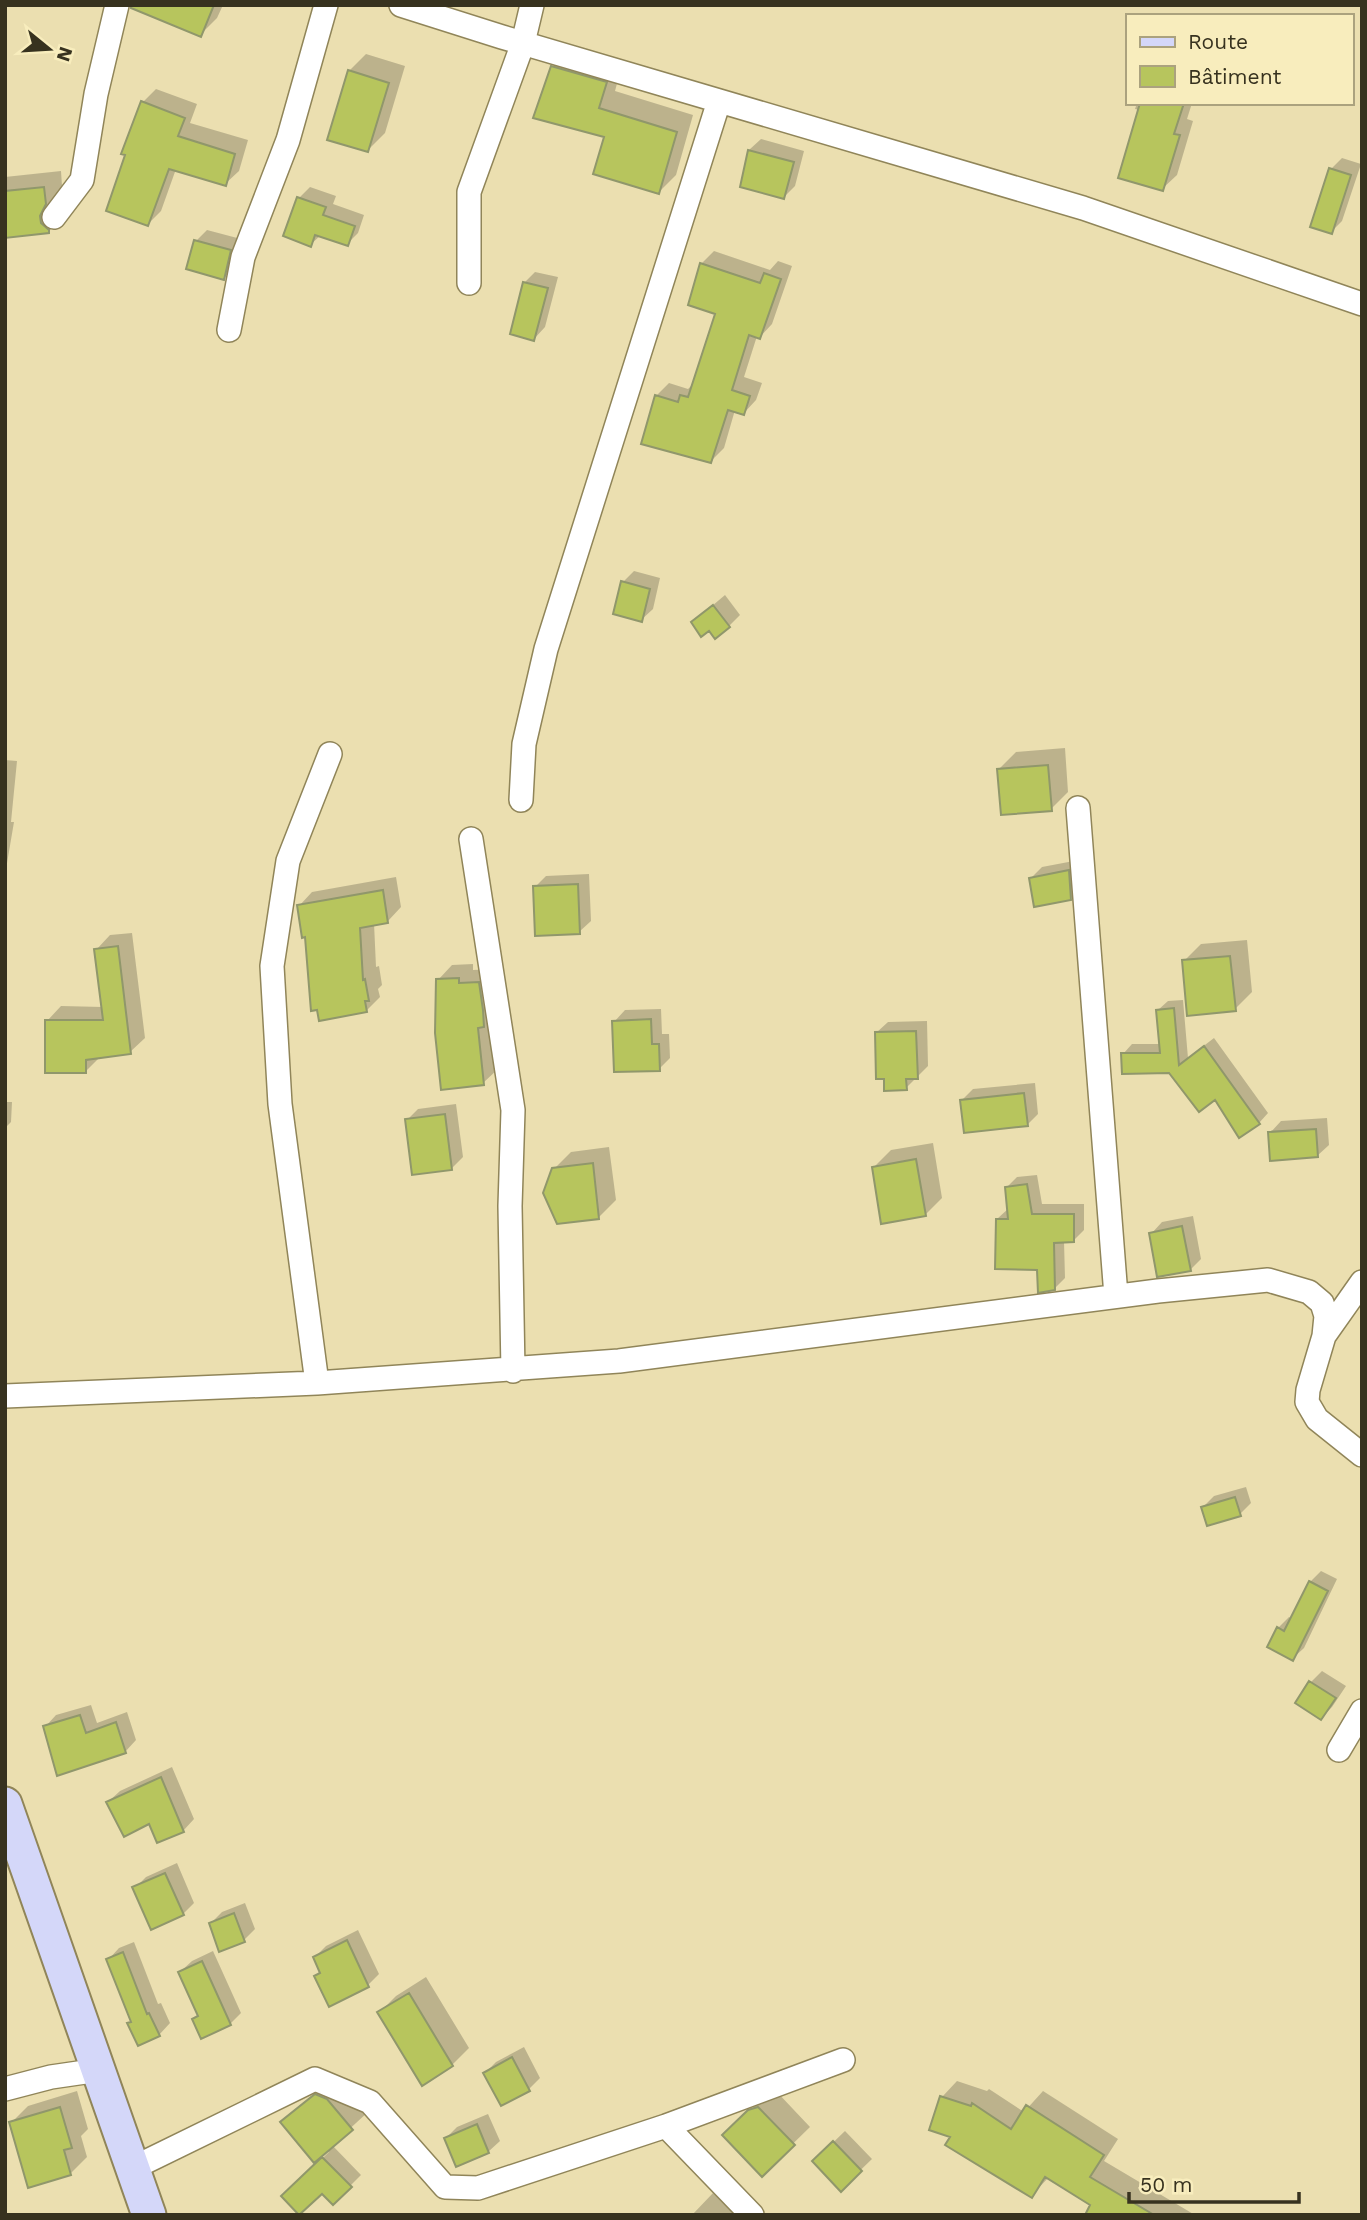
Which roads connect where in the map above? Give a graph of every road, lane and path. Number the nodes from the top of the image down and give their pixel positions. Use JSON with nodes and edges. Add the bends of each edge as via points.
{"nodes":[{"id":1,"x":117,"y":5,"type":"edge"},
{"id":2,"x":327,"y":5,"type":"edge"},
{"id":3,"x":401,"y":5,"type":"edge"},
{"id":4,"x":532,"y":5,"type":"edge"},
{"id":5,"x":523,"y":43,"type":"junction"},
{"id":6,"x":719,"y":101,"type":"junction"},
{"id":7,"x":54,"y":217,"type":"dead end"},
{"id":8,"x":469,"y":284,"type":"dead end"},
{"id":9,"x":1362,"y":304,"type":"edge"},
{"id":10,"x":229,"y":330,"type":"dead end"},
{"id":11,"x":330,"y":754,"type":"dead end"},
{"id":12,"x":521,"y":800,"type":"dead end"},
{"id":13,"x":1078,"y":808,"type":"dead end"},
{"id":14,"x":471,"y":839,"type":"dead end"},
{"id":15,"x":1362,"y":1282,"type":"edge"},
{"id":16,"x":1116,"y":1296,"type":"junction"},
{"id":17,"x":1324,"y":1336,"type":"junction"},
{"id":18,"x":513,"y":1371,"type":"junction"},
{"id":19,"x":317,"y":1383,"type":"junction"},
{"id":20,"x":5,"y":1396,"type":"edge"},
{"id":21,"x":1362,"y":1455,"type":"edge"},
{"id":22,"x":1362,"y":1711,"type":"edge"},
{"id":23,"x":1339,"y":1750,"type":"dead end"},
{"id":24,"x":5,"y":1804,"type":"edge"},
{"id":25,"x":844,"y":2060,"type":"dead end"},
{"id":26,"x":99,"y":2070,"type":"junction"},
{"id":27,"x":5,"y":2088,"type":"edge"},
{"id":28,"x":666,"y":2126,"type":"junction"},
{"id":29,"x":133,"y":2168,"type":"junction"},
{"id":30,"x":149,"y":2215,"type":"edge"},
{"id":31,"x":752,"y":2215,"type":"edge"}],
"edges":[{"from":1,"to":7,"type":"street","via":[[82,180]]},
{"from":2,"to":10,"type":"street","via":[[288,140],[243,257]]},
{"from":3,"to":5,"type":"street"},
{"from":4,"to":5,"type":"street"},
{"from":5,"to":6,"type":"street"},
{"from":5,"to":8,"type":"street","via":[[469,192]]},
{"from":6,"to":9,"type":"street","via":[[1083,208]]},
{"from":6,"to":12,"type":"street","via":[[546,649],[524,744]]},
{"from":11,"to":19,"type":"street","via":[[288,861],[272,966],[280,1104]]},
{"from":13,"to":16,"type":"street"},
{"from":14,"to":18,"type":"street","via":[[513,1110]]},
{"from":15,"to":17,"type":"street"},
{"from":16,"to":17,"type":"street","via":[[1268,1280],[1309,1292],[1322,1303]]},
{"from":16,"to":18,"type":"street"},
{"from":17,"to":21,"type":"street","via":[[1307,1402],[1317,1419]]},
{"from":18,"to":19,"type":"street"},
{"from":19,"to":20,"type":"street"},
{"from":22,"to":23,"type":"street"},
{"from":24,"to":26,"type":"street"},
{"from":25,"to":28,"type":"street"},
{"from":26,"to":27,"type":"street"},
{"from":26,"to":29,"type":"street"},
{"from":28,"to":29,"type":"street","via":[[478,2189],[445,2187],[370,2102],[315,2079]]},
{"from":28,"to":31,"type":"street"},
{"from":29,"to":30,"type":"street"}]}
